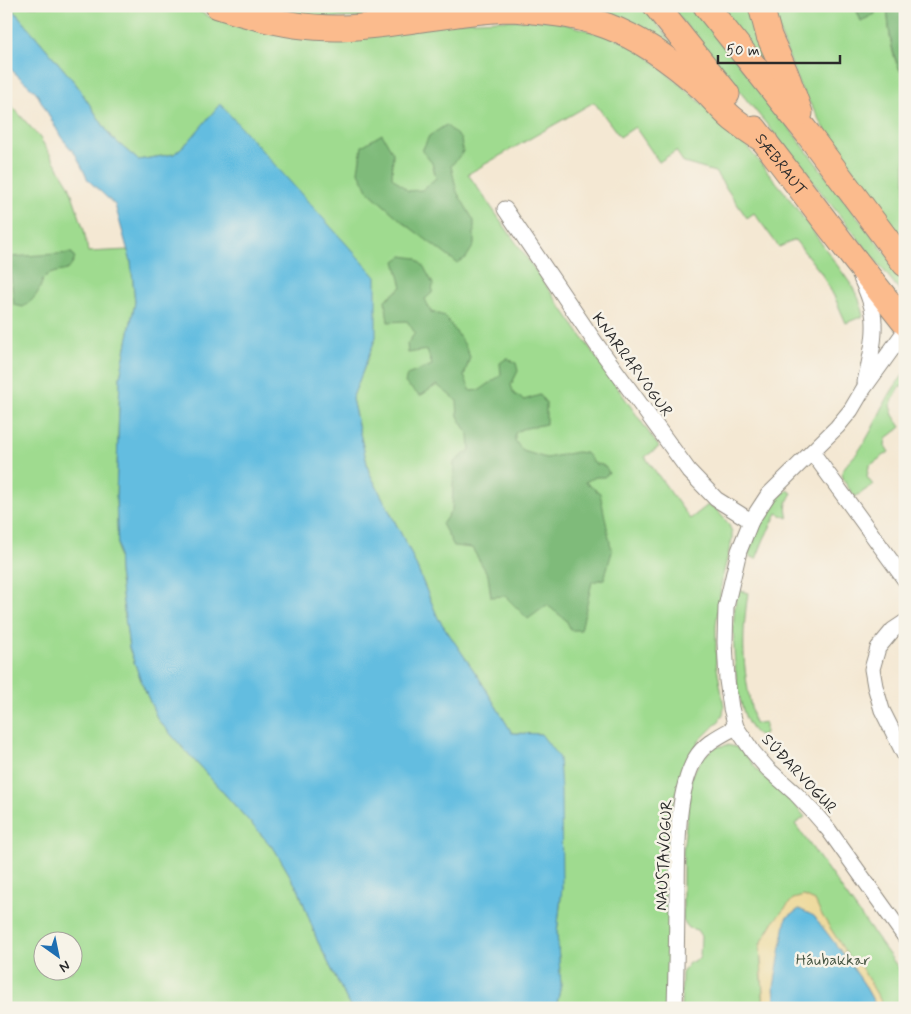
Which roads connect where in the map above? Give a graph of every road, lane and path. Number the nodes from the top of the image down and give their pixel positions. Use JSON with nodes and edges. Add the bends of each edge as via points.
{"nodes":[{"id":1,"x":218,"y":6,"type":"edge"},
{"id":2,"x":656,"y":6,"type":"edge"},
{"id":3,"x":706,"y":6,"type":"edge"},
{"id":4,"x":761,"y":6,"type":"edge"},
{"id":5,"x":808,"y":134,"type":"junction"},
{"id":6,"x":765,"y":141,"type":"junction"},
{"id":7,"x":506,"y":209,"type":"dead end"},
{"id":8,"x":852,"y":256,"type":"junction"},
{"id":9,"x":905,"y":264,"type":"edge"},
{"id":10,"x":905,"y":323,"type":"edge"},
{"id":11,"x":905,"y":331,"type":"edge"},
{"id":12,"x":864,"y":388,"type":"junction"},
{"id":13,"x":812,"y":452,"type":"junction"},
{"id":14,"x":751,"y":521,"type":"junction"},
{"id":15,"x":905,"y":580,"type":"edge"},
{"id":16,"x":905,"y":622,"type":"edge"},
{"id":17,"x":736,"y":727,"type":"junction"},
{"id":18,"x":905,"y":756,"type":"edge"},
{"id":19,"x":905,"y":938,"type":"edge"},
{"id":20,"x":675,"y":1008,"type":"edge"}],
"edges":[{"from":1,"to":6,"type":"highway","via":[[272,21],[339,28],[511,9],[576,16],[627,34],[654,50],[702,88],[733,119]]},
{"from":2,"to":6,"type":"highway","name":"SÆBRAUT"},
{"from":3,"to":5,"type":"highway"},
{"from":4,"to":5,"type":"highway","via":[[769,36]]},
{"from":5,"to":9,"type":"highway"},
{"from":6,"to":8,"type":"highway","name":"SÆBRAUT"},
{"from":7,"to":14,"type":"street","name":"KNARRARVOGUR","via":[[597,345],[689,471],[716,499]]},
{"from":8,"to":10,"type":"highway","name":"SÆBRAUT"},
{"from":8,"to":12,"type":"street","name":"SÚÐARVOGUR","via":[[874,321]]},
{"from":11,"to":12,"type":"street","name":"SÚÐARVOGUR"},
{"from":12,"to":13,"type":"street","name":"SÚÐARVOGUR","via":[[851,410]]},
{"from":13,"to":14,"type":"street","name":"SÚÐARVOGUR","via":[[768,495]]},
{"from":13,"to":15,"type":"street"},
{"from":14,"to":17,"type":"street","name":"SÚÐARVOGUR","via":[[739,551],[726,607],[726,680]]},
{"from":16,"to":18,"type":"street","via":[[893,630],[878,648],[872,669],[882,710]]},
{"from":17,"to":19,"type":"street","name":"SÚÐARVOGUR","via":[[768,769],[828,829]]},
{"from":17,"to":20,"type":"street","name":"NAUSTAVOGUR","via":[[704,747],[688,774],[678,839]]}]}
